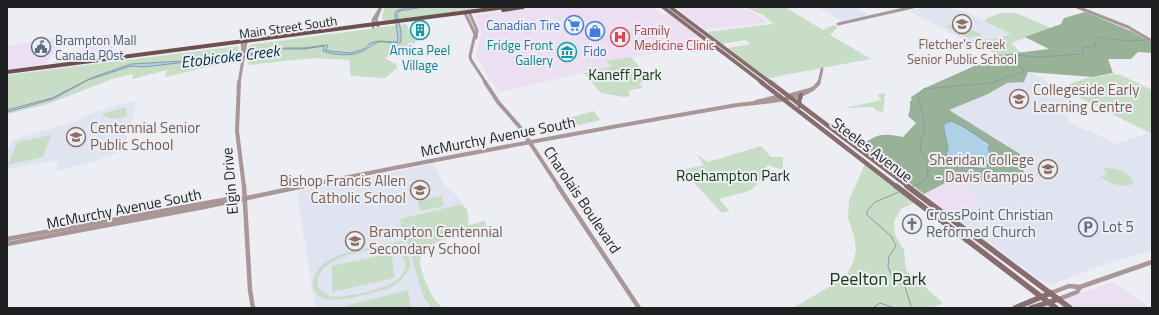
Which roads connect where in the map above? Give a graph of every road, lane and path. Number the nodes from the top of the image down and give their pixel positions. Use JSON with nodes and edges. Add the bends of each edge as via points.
{"nodes":[{"id":1,"x":506,"y":7,"type":"edge"},
{"id":2,"x":523,"y":7,"type":"edge"},
{"id":3,"x":663,"y":7,"type":"edge"},
{"id":4,"x":670,"y":7,"type":"edge"},
{"id":5,"x":894,"y":7,"type":"edge"},
{"id":6,"x":913,"y":7,"type":"edge"},
{"id":7,"x":1078,"y":7,"type":"edge"},
{"id":8,"x":380,"y":8,"type":"edge"},
{"id":9,"x":900,"y":10,"type":"junction"},
{"id":10,"x":468,"y":13,"type":"junction"},
{"id":11,"x":671,"y":13,"type":"junction"},
{"id":12,"x":681,"y":15,"type":"junction"},
{"id":13,"x":838,"y":24,"type":"dead end"},
{"id":14,"x":375,"y":26,"type":"junction"},
{"id":15,"x":704,"y":32,"type":"junction"},
{"id":16,"x":698,"y":34,"type":"junction"},
{"id":17,"x":1152,"y":41,"type":"edge"},
{"id":18,"x":244,"y":43,"type":"junction"},
{"id":19,"x":729,"y":52,"type":"junction"},
{"id":20,"x":724,"y":54,"type":"junction"},
{"id":21,"x":822,"y":69,"type":"dead end"},
{"id":22,"x":7,"y":72,"type":"edge"},
{"id":23,"x":813,"y":89,"type":"junction"},
{"id":24,"x":801,"y":96,"type":"junction"},
{"id":25,"x":785,"y":97,"type":"junction"},
{"id":26,"x":800,"y":106,"type":"junction"},
{"id":27,"x":529,"y":142,"type":"junction"},
{"id":28,"x":896,"y":182,"type":"junction"},
{"id":29,"x":245,"y":197,"type":"junction"},
{"id":30,"x":923,"y":206,"type":"junction"},
{"id":31,"x":939,"y":210,"type":"junction"},
{"id":32,"x":933,"y":213,"type":"junction"},
{"id":33,"x":949,"y":218,"type":"junction"},
{"id":34,"x":956,"y":230,"type":"junction"},
{"id":35,"x":970,"y":233,"type":"junction"},
{"id":36,"x":7,"y":239,"type":"edge"},
{"id":37,"x":7,"y":244,"type":"edge"},
{"id":38,"x":1152,"y":262,"type":"edge"},
{"id":39,"x":1080,"y":287,"type":"junction"},
{"id":40,"x":1051,"y":293,"type":"junction"},
{"id":41,"x":1041,"y":296,"type":"junction"},
{"id":42,"x":1059,"y":299,"type":"junction"},
{"id":43,"x":1049,"y":302,"type":"junction"},
{"id":44,"x":253,"y":308,"type":"edge"},
{"id":45,"x":639,"y":308,"type":"edge"},
{"id":46,"x":1016,"y":308,"type":"edge"},
{"id":47,"x":1031,"y":308,"type":"edge"},
{"id":48,"x":1056,"y":308,"type":"edge"},
{"id":49,"x":1070,"y":308,"type":"edge"}],
"edges":[{"from":1,"to":10,"type":"main road","name":"Main Street South"},
{"from":2,"to":10,"type":"main road","name":"Main Street South"},
{"from":3,"to":11,"type":"main road","name":"Steeles Avenue"},
{"from":4,"to":12,"type":"main road"},
{"from":5,"to":9,"type":"street"},
{"from":6,"to":9,"type":"street"},
{"from":7,"to":17,"type":"street","via":[[1128,27]]},
{"from":8,"to":14,"type":"street"},
{"from":9,"to":13,"type":"street"},
{"from":10,"to":14,"type":"main road","name":"Main Street South"},
{"from":10,"to":27,"type":"street","name":"Charolais Boulevard","via":[[477,30],[470,56],[474,66]]},
{"from":11,"to":12,"type":"main road"},
{"from":11,"to":16,"type":"main road","name":"Steeles Avenue"},
{"from":12,"to":15,"type":"main road"},
{"from":14,"to":18,"type":"main road","name":"Main Street South"},
{"from":15,"to":16,"type":"main road"},
{"from":15,"to":19,"type":"main road"},
{"from":16,"to":20,"type":"main road","name":"Steeles Avenue"},
{"from":18,"to":22,"type":"main road","name":"Main Street South"},
{"from":18,"to":29,"type":"street","name":"Elgin Drive","via":[[237,131]]},
{"from":19,"to":20,"type":"main road"},
{"from":19,"to":25,"type":"main road"},
{"from":20,"to":25,"type":"main road","name":"Steeles Avenue"},
{"from":21,"to":23,"type":"street","via":[[820,81]]},
{"from":23,"to":24,"type":"street"},
{"from":23,"to":25,"type":"street"},
{"from":24,"to":25,"type":"street"},
{"from":24,"to":26,"type":"main road"},
{"from":25,"to":26,"type":"main road","name":"Steeles Avenue"},
{"from":25,"to":27,"type":"street","name":"McMurchy Avenue South"},
{"from":25,"to":28,"type":"main road","name":"Steeles Avenue"},
{"from":26,"to":28,"type":"main road","name":"Steeles Avenue"},
{"from":27,"to":29,"type":"street","name":"McMurchy Avenue South"},
{"from":27,"to":45,"type":"street","name":"Charolais Boulevard"},
{"from":28,"to":30,"type":"main road","name":"Steeles Avenue"},
{"from":28,"to":31,"type":"main road","name":"Steeles Avenue"},
{"from":29,"to":36,"type":"street","name":"McMurchy Avenue South"},
{"from":29,"to":37,"type":"street","name":"McMurchy Avenue South"},
{"from":29,"to":44,"type":"street","name":"Elgin Drive"},
{"from":30,"to":31,"type":"main road"},
{"from":30,"to":32,"type":"main road","name":"Steeles Avenue"},
{"from":31,"to":33,"type":"main road","name":"Steeles Avenue"},
{"from":32,"to":33,"type":"main road"},
{"from":32,"to":34,"type":"main road","name":"Steeles Avenue"},
{"from":33,"to":35,"type":"main road","name":"Steeles Avenue"},
{"from":34,"to":35,"type":"main road","via":[[966,235]]},
{"from":34,"to":41,"type":"main road","name":"Steeles Avenue"},
{"from":35,"to":40,"type":"main road","name":"Steeles Avenue"},
{"from":38,"to":39,"type":"street"},
{"from":39,"to":40,"type":"street","via":[[1069,286]]},
{"from":39,"to":42,"type":"street","via":[[1077,292]]},
{"from":40,"to":41,"type":"main road"},
{"from":40,"to":42,"type":"main road","name":"Steeles Avenue"},
{"from":41,"to":43,"type":"main road","name":"Steeles Avenue"},
{"from":41,"to":46,"type":"main road"},
{"from":42,"to":43,"type":"main road"},
{"from":42,"to":49,"type":"main road","name":"Steeles Avenue"},
{"from":43,"to":47,"type":"main road"},
{"from":43,"to":48,"type":"main road","name":"Steeles Avenue"}]}
